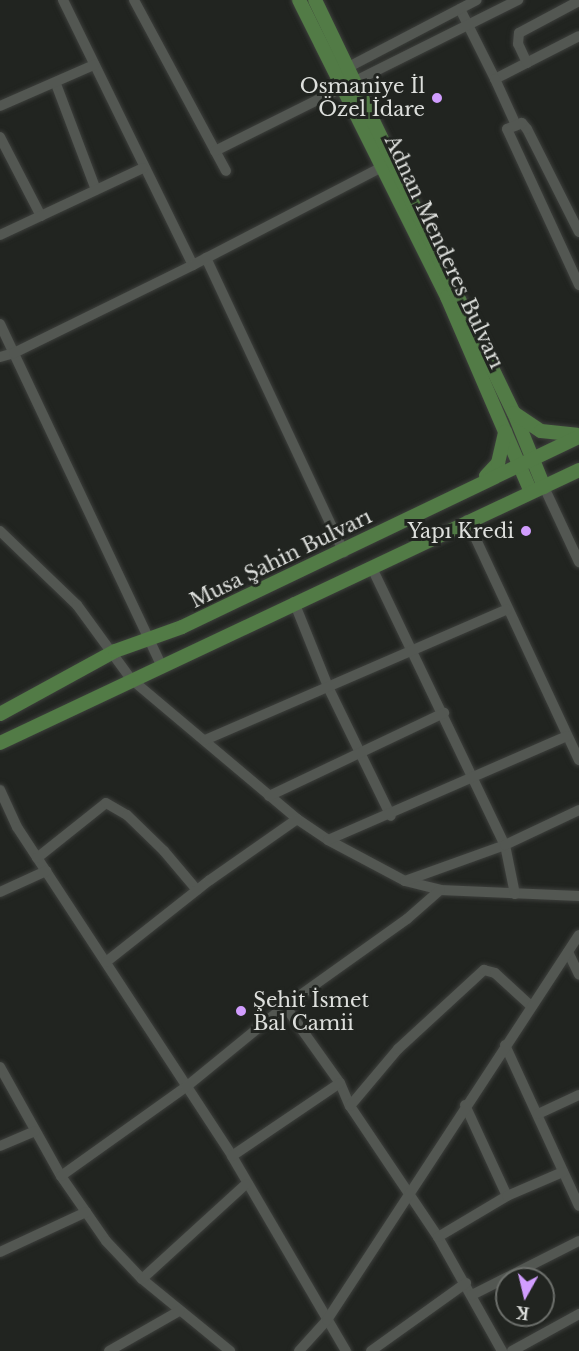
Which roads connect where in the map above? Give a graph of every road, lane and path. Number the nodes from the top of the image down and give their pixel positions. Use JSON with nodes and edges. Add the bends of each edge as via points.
{"nodes":[{"id":1,"x":63,"y":0,"type":"edge"},
{"id":2,"x":134,"y":0,"type":"edge"},
{"id":3,"x":299,"y":0,"type":"edge"},
{"id":4,"x":315,"y":0,"type":"edge"},
{"id":5,"x":477,"y":0,"type":"edge"},
{"id":6,"x":518,"y":0,"type":"edge"},
{"id":7,"x":579,"y":1,"type":"edge"},
{"id":8,"x":460,"y":9,"type":"junction"},
{"id":9,"x":467,"y":25,"type":"junction"},
{"id":10,"x":579,"y":36,"type":"edge"},
{"id":11,"x":527,"y":63,"type":"junction"},
{"id":12,"x":94,"y":65,"type":"junction"},
{"id":13,"x":344,"y":70,"type":"junction"},
{"id":14,"x":495,"y":79,"type":"junction"},
{"id":15,"x":350,"y":83,"type":"junction"},
{"id":16,"x":56,"y":84,"type":"junction"},
{"id":17,"x":0,"y":106,"type":"edge"},
{"id":18,"x":516,"y":125,"type":"junction"},
{"id":19,"x":0,"y":137,"type":"edge"},
{"id":20,"x":215,"y":151,"type":"junction"},
{"id":21,"x":382,"y":167,"type":"junction"},
{"id":22,"x":143,"y":168,"type":"junction"},
{"id":23,"x":226,"y":171,"type":"dead end"},
{"id":24,"x":96,"y":190,"type":"junction"},
{"id":25,"x":41,"y":216,"type":"junction"},
{"id":26,"x":579,"y":232,"type":"edge"},
{"id":27,"x":0,"y":235,"type":"edge"},
{"id":28,"x":206,"y":258,"type":"junction"},
{"id":29,"x":194,"y":265,"type":"junction"},
{"id":30,"x":579,"y":285,"type":"edge"},
{"id":31,"x":0,"y":324,"type":"edge"},
{"id":32,"x":14,"y":353,"type":"junction"},
{"id":33,"x":0,"y":357,"type":"edge"},
{"id":34,"x":513,"y":412,"type":"junction"},
{"id":35,"x":505,"y":430,"type":"junction"},
{"id":36,"x":579,"y":436,"type":"edge"},
{"id":37,"x":532,"y":458,"type":"junction"},
{"id":38,"x":518,"y":464,"type":"junction"},
{"id":39,"x":579,"y":470,"type":"edge"},
{"id":40,"x":537,"y":489,"type":"junction"},
{"id":41,"x":467,"y":520,"type":"junction"},
{"id":42,"x":0,"y":531,"type":"edge"},
{"id":43,"x":344,"y":552,"type":"junction"},
{"id":44,"x":579,"y":562,"type":"edge"},
{"id":45,"x":372,"y":568,"type":"junction"},
{"id":46,"x":294,"y":602,"type":"junction"},
{"id":47,"x":507,"y":609,"type":"junction"},
{"id":48,"x":151,"y":640,"type":"junction"},
{"id":49,"x":413,"y":650,"type":"junction"},
{"id":50,"x":115,"y":651,"type":"junction"},
{"id":51,"x":161,"y":665,"type":"junction"},
{"id":52,"x":131,"y":679,"type":"junction"},
{"id":53,"x":329,"y":689,"type":"junction"},
{"id":54,"x":444,"y":713,"type":"junction"},
{"id":55,"x":0,"y":714,"type":"edge"},
{"id":56,"x":567,"y":736,"type":"junction"},
{"id":57,"x":206,"y":740,"type":"junction"},
{"id":58,"x":0,"y":743,"type":"edge"},
{"id":59,"x":361,"y":750,"type":"junction"},
{"id":60,"x":579,"y":760,"type":"edge"},
{"id":61,"x":473,"y":780,"type":"junction"},
{"id":62,"x":0,"y":790,"type":"edge"},
{"id":63,"x":269,"y":796,"type":"junction"},
{"id":64,"x":579,"y":810,"type":"edge"},
{"id":65,"x":391,"y":816,"type":"junction"},
{"id":66,"x":297,"y":819,"type":"junction"},
{"id":67,"x":328,"y":840,"type":"junction"},
{"id":68,"x":505,"y":844,"type":"junction"},
{"id":69,"x":37,"y":858,"type":"junction"},
{"id":70,"x":46,"y":871,"type":"junction"},
{"id":71,"x":405,"y":881,"type":"junction"},
{"id":72,"x":197,"y":890,"type":"junction"},
{"id":73,"x":440,"y":890,"type":"junction"},
{"id":74,"x":0,"y":892,"type":"edge"},
{"id":75,"x":515,"y":894,"type":"junction"},
{"id":76,"x":579,"y":896,"type":"edge"},
{"id":77,"x":579,"y":935,"type":"edge"},
{"id":78,"x":568,"y":951,"type":"junction"},
{"id":79,"x":106,"y":962,"type":"junction"},
{"id":80,"x":579,"y":975,"type":"edge"},
{"id":81,"x":285,"y":1006,"type":"junction"},
{"id":82,"x":531,"y":1006,"type":"junction"},
{"id":83,"x":506,"y":1045,"type":"junction"},
{"id":84,"x":0,"y":1067,"type":"edge"},
{"id":85,"x":340,"y":1083,"type":"junction"},
{"id":86,"x":186,"y":1087,"type":"junction"},
{"id":87,"x":579,"y":1095,"type":"edge"},
{"id":88,"x":350,"y":1106,"type":"junction"},
{"id":89,"x":465,"y":1106,"type":"junction"},
{"id":90,"x":538,"y":1113,"type":"junction"},
{"id":91,"x":35,"y":1131,"type":"junction"},
{"id":92,"x":0,"y":1146,"type":"edge"},
{"id":93,"x":232,"y":1156,"type":"junction"},
{"id":94,"x":563,"y":1172,"type":"junction"},
{"id":95,"x":61,"y":1176,"type":"junction"},
{"id":96,"x":246,"y":1184,"type":"junction"},
{"id":97,"x":409,"y":1193,"type":"junction"},
{"id":98,"x":507,"y":1196,"type":"junction"},
{"id":99,"x":579,"y":1206,"type":"edge"},
{"id":100,"x":86,"y":1212,"type":"junction"},
{"id":101,"x":438,"y":1237,"type":"junction"},
{"id":102,"x":579,"y":1241,"type":"edge"},
{"id":103,"x":0,"y":1252,"type":"edge"},
{"id":104,"x":142,"y":1279,"type":"junction"},
{"id":105,"x":466,"y":1283,"type":"junction"},
{"id":106,"x":472,"y":1295,"type":"junction"},
{"id":107,"x":179,"y":1311,"type":"junction"},
{"id":108,"x":579,"y":1314,"type":"edge"},
{"id":109,"x":327,"y":1320,"type":"junction"},
{"id":110,"x":109,"y":1351,"type":"edge"},
{"id":111,"x":230,"y":1351,"type":"edge"},
{"id":112,"x":299,"y":1351,"type":"edge"},
{"id":113,"x":346,"y":1351,"type":"edge"},
{"id":114,"x":371,"y":1351,"type":"edge"},
{"id":115,"x":502,"y":1351,"type":"edge"},
{"id":116,"x":512,"y":1351,"type":"edge"}],
"edges":[{"from":1,"to":12,"type":"street"},
{"from":2,"to":20,"type":"street"},
{"from":3,"to":13,"type":"main road","name":"Adnan Menderes Bulvarı"},
{"from":4,"to":13,"type":"main road","name":"Adnan Menderes Bulvarı"},
{"from":5,"to":8,"type":"street"},
{"from":6,"to":9,"type":"street"},
{"from":7,"to":11,"type":"street","via":[[519,33],[518,44]]},
{"from":8,"to":9,"type":"street"},
{"from":8,"to":13,"type":"street"},
{"from":9,"to":14,"type":"street"},
{"from":9,"to":15,"type":"street"},
{"from":10,"to":11,"type":"street"},
{"from":11,"to":14,"type":"street"},
{"from":12,"to":16,"type":"street"},
{"from":12,"to":22,"type":"street"},
{"from":13,"to":15,"type":"main road","name":"Adnan Menderes Bulvarı"},
{"from":14,"to":18,"type":"street"},
{"from":15,"to":20,"type":"street"},
{"from":15,"to":21,"type":"main road","name":"Adnan Menderes Bulvarı"},
{"from":15,"to":34,"type":"main road","name":"Adnan Menderes Bulvarı"},
{"from":16,"to":17,"type":"street"},
{"from":16,"to":24,"type":"street"},
{"from":18,"to":26,"type":"street","via":[[522,123],[527,129]]},
{"from":18,"to":30,"type":"street","via":[[507,129],[507,136]]},
{"from":19,"to":25,"type":"street"},
{"from":20,"to":23,"type":"street"},
{"from":21,"to":28,"type":"street"},
{"from":21,"to":35,"type":"main road","name":"Adnan Menderes Bulvarı","via":[[447,297]]},
{"from":22,"to":24,"type":"street"},
{"from":22,"to":29,"type":"street"},
{"from":24,"to":25,"type":"street"},
{"from":25,"to":27,"type":"street"},
{"from":28,"to":29,"type":"street"},
{"from":28,"to":43,"type":"street"},
{"from":29,"to":32,"type":"street"},
{"from":31,"to":32,"type":"street"},
{"from":32,"to":33,"type":"street"},
{"from":32,"to":48,"type":"street"},
{"from":34,"to":36,"type":"main road","via":[[541,430]]},
{"from":34,"to":37,"type":"main road","name":"Adnan Menderes Bulvarı"},
{"from":35,"to":38,"type":"main road","name":"Adnan Menderes Bulvarı"},
{"from":35,"to":43,"type":"main road","via":[[498,463],[489,475],[380,528]]},
{"from":36,"to":37,"type":"main road","name":"Musa Şahin Bulvarı"},
{"from":37,"to":38,"type":"main road","name":"Musa Şahin Bulvarı"},
{"from":37,"to":40,"type":"main road","name":"Adnan Menderes Bulvarı"},
{"from":38,"to":40,"type":"main road","name":"Adnan Menderes Bulvarı"},
{"from":38,"to":43,"type":"main road","name":"Musa Şahin Bulvarı"},
{"from":39,"to":40,"type":"main road"},
{"from":40,"to":41,"type":"main road"},
{"from":40,"to":44,"type":"street"},
{"from":41,"to":45,"type":"main road"},
{"from":41,"to":47,"type":"street"},
{"from":42,"to":50,"type":"street","via":[[77,605]]},
{"from":43,"to":48,"type":"main road","name":"Musa Şahin Bulvarı"},
{"from":45,"to":46,"type":"main road"},
{"from":45,"to":49,"type":"street"},
{"from":46,"to":51,"type":"main road"},
{"from":46,"to":53,"type":"street"},
{"from":47,"to":49,"type":"street"},
{"from":47,"to":56,"type":"street"},
{"from":48,"to":50,"type":"main road","name":"Musa Şahin Bulvarı"},
{"from":48,"to":51,"type":"street"},
{"from":49,"to":53,"type":"street"},
{"from":49,"to":54,"type":"street"},
{"from":50,"to":52,"type":"street"},
{"from":50,"to":55,"type":"main road","name":"Musa Şahin Bulvarı"},
{"from":51,"to":52,"type":"main road"},
{"from":52,"to":57,"type":"street"},
{"from":52,"to":58,"type":"main road"},
{"from":53,"to":57,"type":"street"},
{"from":53,"to":59,"type":"street"},
{"from":54,"to":59,"type":"street"},
{"from":54,"to":61,"type":"street"},
{"from":56,"to":60,"type":"street"},
{"from":56,"to":61,"type":"street"},
{"from":57,"to":63,"type":"street"},
{"from":59,"to":63,"type":"street"},
{"from":59,"to":65,"type":"street"},
{"from":61,"to":65,"type":"street"},
{"from":61,"to":68,"type":"street"},
{"from":62,"to":69,"type":"street"},
{"from":63,"to":66,"type":"street"},
{"from":64,"to":68,"type":"street"},
{"from":65,"to":67,"type":"street"},
{"from":66,"to":67,"type":"street"},
{"from":66,"to":72,"type":"street"},
{"from":67,"to":71,"type":"street"},
{"from":68,"to":71,"type":"street"},
{"from":68,"to":75,"type":"street"},
{"from":69,"to":70,"type":"street"},
{"from":69,"to":72,"type":"street","via":[[106,803],[127,815]]},
{"from":70,"to":74,"type":"street"},
{"from":70,"to":79,"type":"street"},
{"from":71,"to":73,"type":"street"},
{"from":72,"to":79,"type":"street"},
{"from":73,"to":75,"type":"street"},
{"from":73,"to":81,"type":"street","via":[[406,920]]},
{"from":75,"to":76,"type":"street"},
{"from":77,"to":78,"type":"street"},
{"from":78,"to":80,"type":"street"},
{"from":78,"to":82,"type":"street"},
{"from":79,"to":86,"type":"street"},
{"from":81,"to":85,"type":"street"},
{"from":81,"to":86,"type":"street"},
{"from":82,"to":83,"type":"street"},
{"from":82,"to":88,"type":"street","via":[[495,973],[484,970],[398,1049]]},
{"from":83,"to":89,"type":"street"},
{"from":83,"to":90,"type":"street"},
{"from":84,"to":91,"type":"street"},
{"from":85,"to":88,"type":"street"},
{"from":85,"to":93,"type":"street"},
{"from":86,"to":93,"type":"street"},
{"from":86,"to":95,"type":"street"},
{"from":87,"to":90,"type":"street"},
{"from":88,"to":97,"type":"street"},
{"from":89,"to":97,"type":"street"},
{"from":89,"to":98,"type":"street"},
{"from":90,"to":94,"type":"street"},
{"from":91,"to":92,"type":"street"},
{"from":91,"to":95,"type":"street"},
{"from":93,"to":96,"type":"street"},
{"from":94,"to":98,"type":"street"},
{"from":94,"to":99,"type":"street"},
{"from":95,"to":100,"type":"street"},
{"from":96,"to":104,"type":"street"},
{"from":96,"to":109,"type":"street"},
{"from":97,"to":101,"type":"street"},
{"from":97,"to":109,"type":"street"},
{"from":98,"to":101,"type":"street"},
{"from":100,"to":103,"type":"street"},
{"from":100,"to":104,"type":"street","via":[[106,1241]]},
{"from":101,"to":105,"type":"street"},
{"from":102,"to":106,"type":"street"},
{"from":104,"to":107,"type":"street"},
{"from":105,"to":106,"type":"street"},
{"from":105,"to":114,"type":"street"},
{"from":106,"to":115,"type":"street"},
{"from":107,"to":110,"type":"street"},
{"from":107,"to":111,"type":"street"},
{"from":108,"to":116,"type":"street"},
{"from":109,"to":112,"type":"street"},
{"from":109,"to":113,"type":"street"}]}
